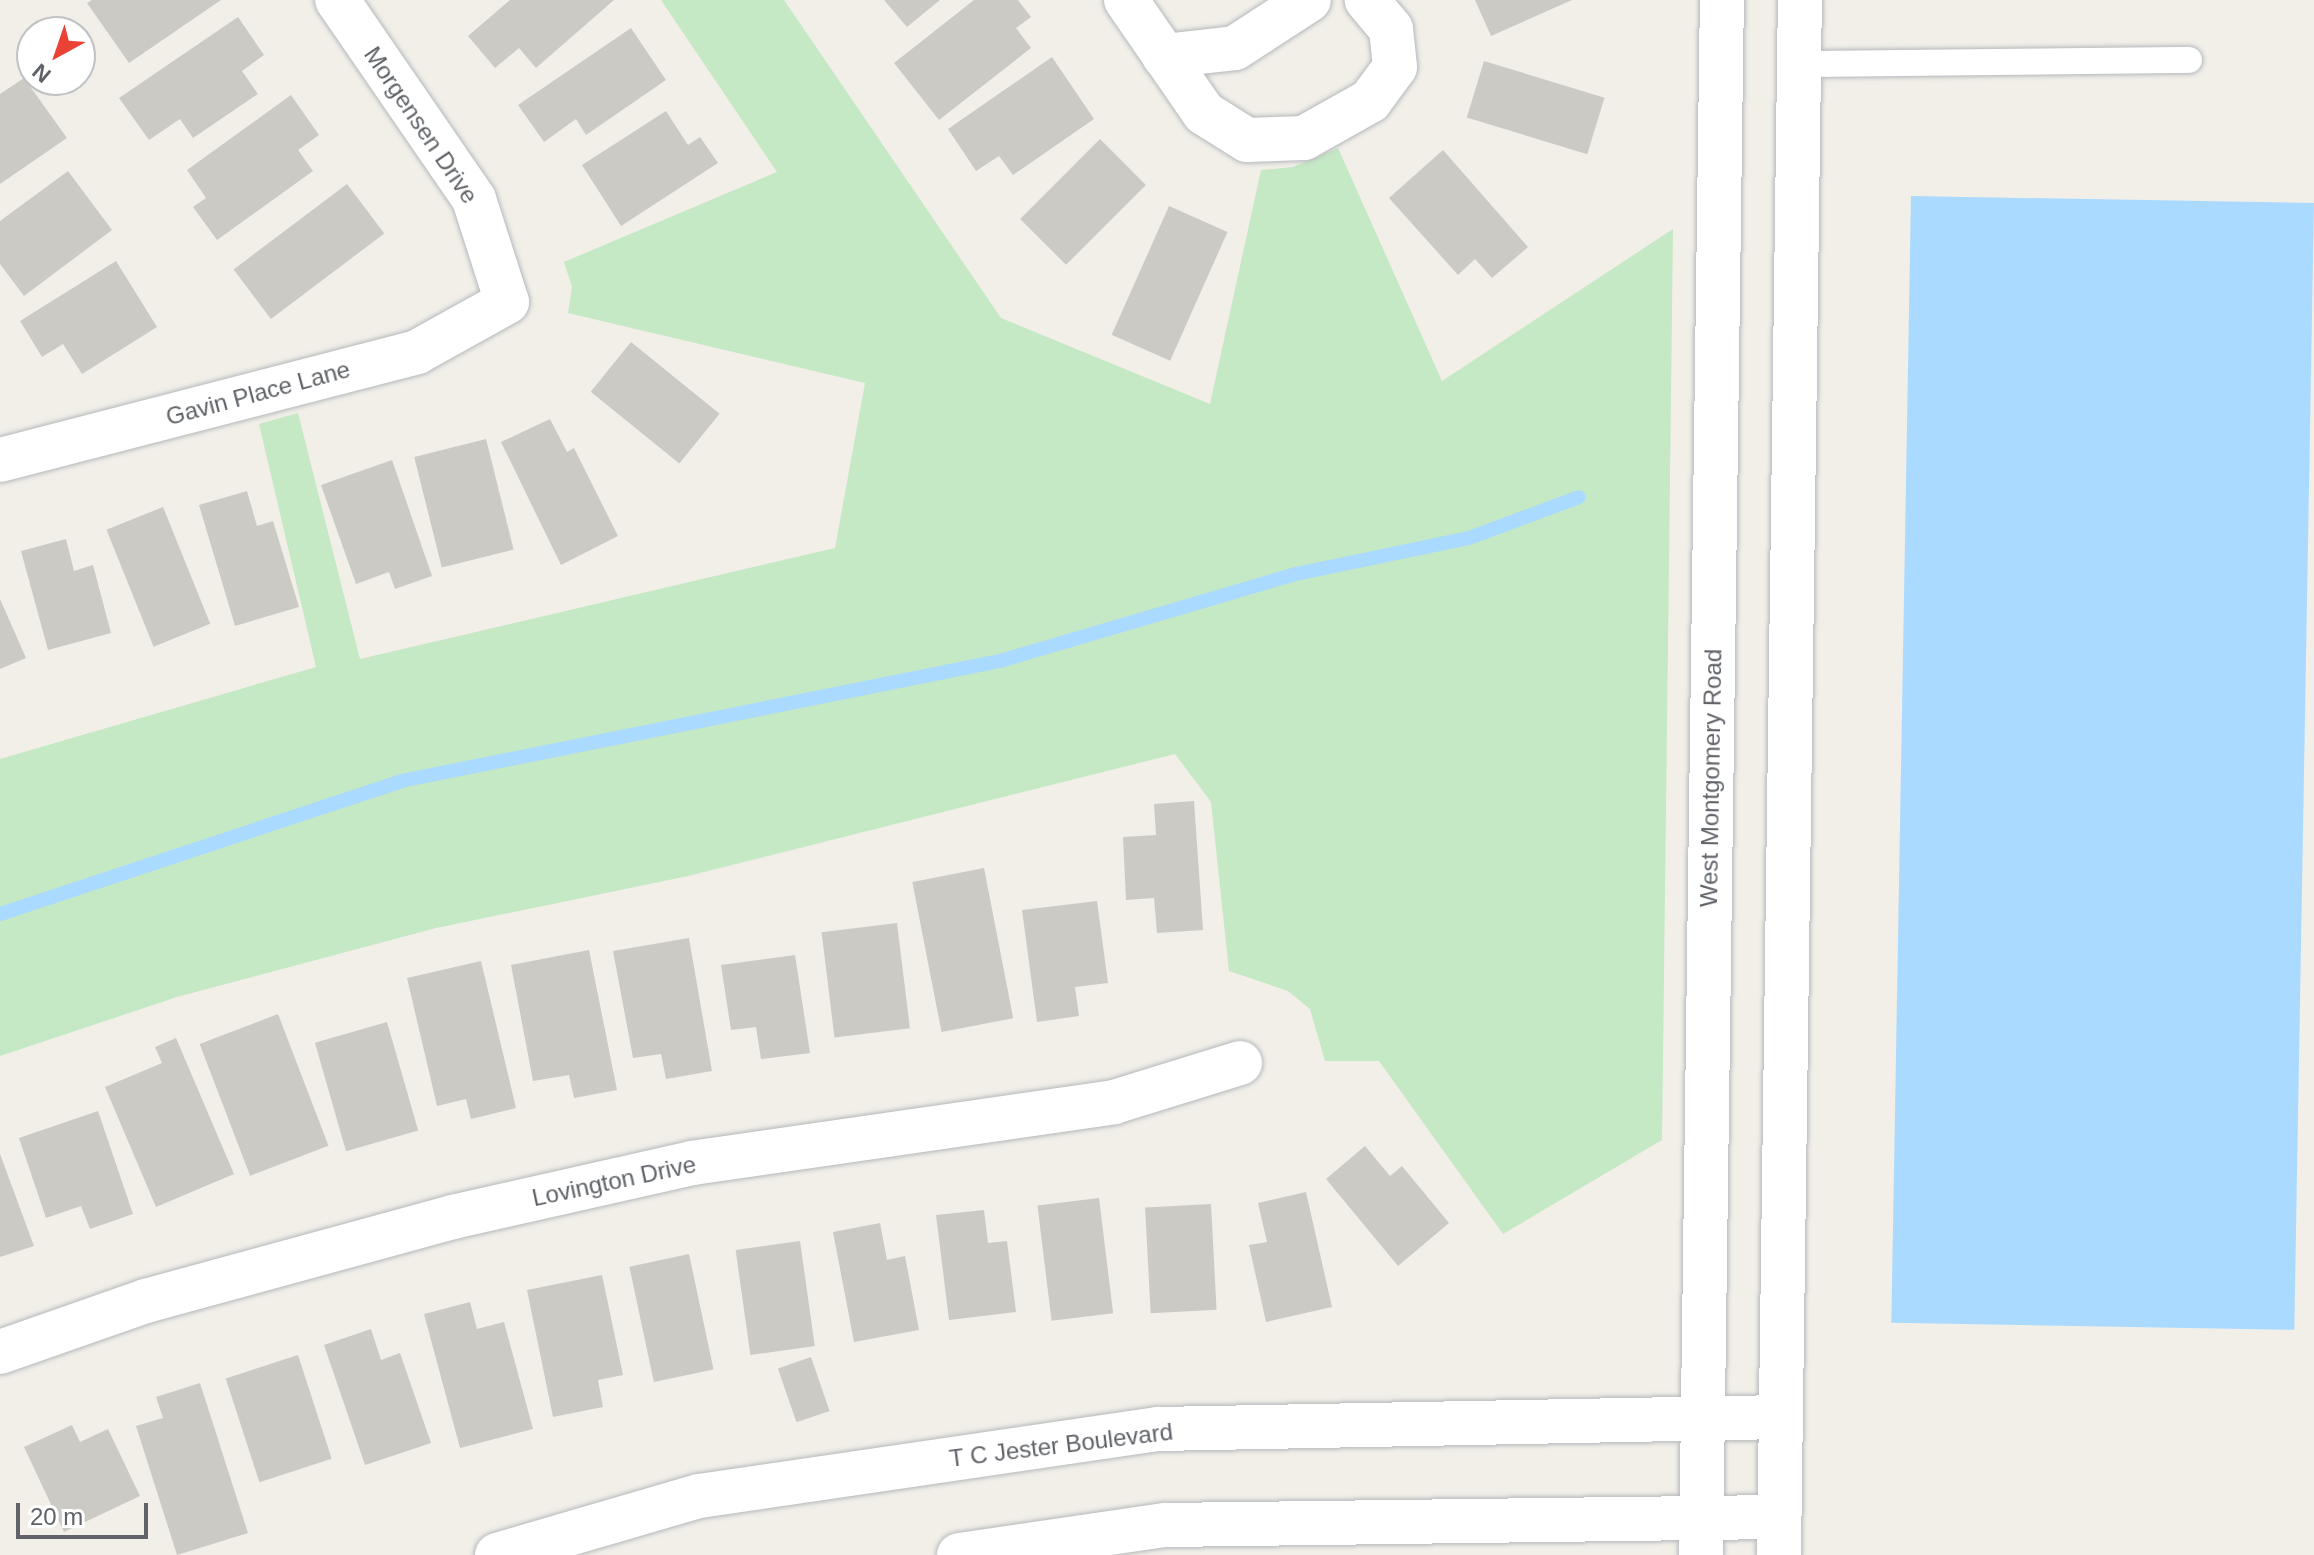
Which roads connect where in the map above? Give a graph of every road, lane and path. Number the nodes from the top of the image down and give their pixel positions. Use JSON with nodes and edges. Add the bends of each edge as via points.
{"nodes":[{"id":1,"x":337,"y":0,"type":"edge"},
{"id":2,"x":1126,"y":0,"type":"edge"},
{"id":3,"x":1309,"y":0,"type":"edge"},
{"id":4,"x":1367,"y":0,"type":"edge"},
{"id":5,"x":1722,"y":0,"type":"edge"},
{"id":6,"x":1800,"y":0,"type":"edge"},
{"id":7,"x":1164,"y":56,"type":"junction"},
{"id":8,"x":2189,"y":60,"type":"dead end"},
{"id":9,"x":1800,"y":64,"type":"junction"},
{"id":10,"x":507,"y":302,"type":"joint"},
{"id":11,"x":0,"y":460,"type":"edge"},
{"id":12,"x":1240,"y":1063,"type":"dead end"},
{"id":13,"x":0,"y":1352,"type":"edge"},
{"id":14,"x":1781,"y":1417,"type":"junction"},
{"id":15,"x":1703,"y":1422,"type":"junction"},
{"id":16,"x":1779,"y":1536,"type":"edge"},
{"id":17,"x":1701,"y":1538,"type":"edge"},
{"id":18,"x":497,"y":1555,"type":"edge"},
{"id":19,"x":959,"y":1555,"type":"edge"}],
"edges":[{"from":1,"to":10,"type":"street","name":"Morgensen Drive","via":[[474,199]]},
{"from":2,"to":7,"type":"street"},
{"from":3,"to":7,"type":"street","via":[[1235,48]]},
{"from":4,"to":7,"type":"street","via":[[1391,29],[1395,67],[1370,101],[1304,138],[1247,140],[1204,113]]},
{"from":5,"to":15,"type":"street","name":"West Montgomery Road"},
{"from":6,"to":9,"type":"street"},
{"from":8,"to":9,"type":"lane"},
{"from":9,"to":14,"type":"street"},
{"from":10,"to":11,"type":"street","name":"Gavin Place Lane","via":[[417,352]]},
{"from":12,"to":13,"type":"street","name":"Lovington Drive","via":[[1114,1102],[692,1163],[453,1217],[146,1301]]},
{"from":14,"to":15,"type":"street","name":"T C Jester Boulevard"},
{"from":14,"to":16,"type":"street"},
{"from":15,"to":17,"type":"street","name":"West Montgomery Road"},
{"from":15,"to":18,"type":"street","name":"T C Jester Boulevard","via":[[1158,1429],[699,1496]]},
{"from":16,"to":17,"type":"street"},
{"from":17,"to":19,"type":"street","via":[[1165,1525]]}]}
